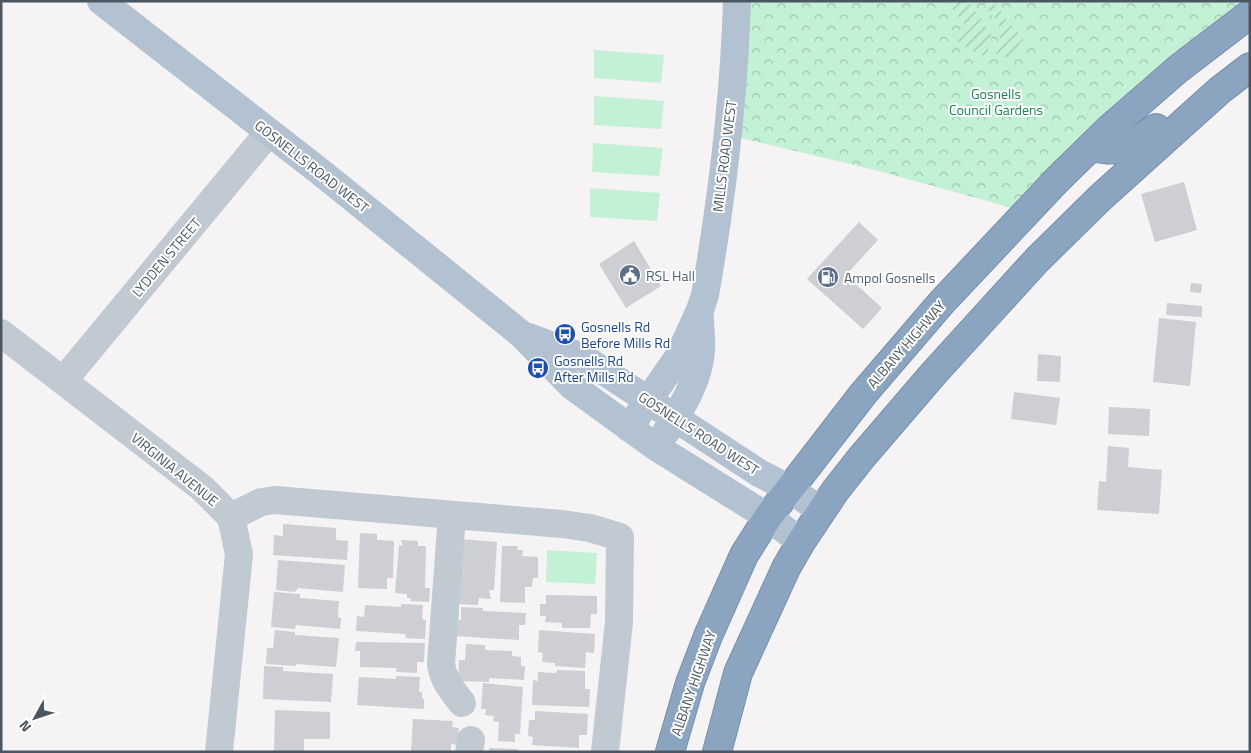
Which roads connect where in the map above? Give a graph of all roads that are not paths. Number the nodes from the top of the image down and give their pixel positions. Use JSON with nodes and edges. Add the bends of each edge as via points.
{"nodes":[{"id":1,"x":101,"y":1,"type":"edge"},
{"id":2,"x":737,"y":1,"type":"edge"},
{"id":3,"x":1250,"y":14,"type":"edge"},
{"id":4,"x":1250,"y":56,"type":"edge"},
{"id":5,"x":1250,"y":67,"type":"edge"},
{"id":6,"x":269,"y":132,"type":"junction"},
{"id":7,"x":1091,"y":147,"type":"junction"},
{"id":8,"x":700,"y":310,"type":"junction"},
{"id":9,"x":1,"y":333,"type":"edge"},
{"id":10,"x":521,"y":334,"type":"junction"},
{"id":11,"x":63,"y":381,"type":"junction"},
{"id":12,"x":648,"y":400,"type":"junction"},
{"id":13,"x":675,"y":418,"type":"junction"},
{"id":14,"x":629,"y":428,"type":"junction"},
{"id":15,"x":656,"y":447,"type":"junction"},
{"id":16,"x":790,"y":489,"type":"junction"},
{"id":17,"x":822,"y":511,"type":"junction"},
{"id":18,"x":452,"y":515,"type":"junction"},
{"id":19,"x":231,"y":516,"type":"junction"},
{"id":20,"x":768,"y":517,"type":"junction"},
{"id":21,"x":801,"y":542,"type":"junction"},
{"id":22,"x":462,"y":703,"type":"dead end"},
{"id":23,"x":219,"y":752,"type":"edge"},
{"id":24,"x":605,"y":752,"type":"edge"},
{"id":25,"x":670,"y":752,"type":"edge"},
{"id":26,"x":717,"y":752,"type":"edge"}],
"edges":[{"from":1,"to":6,"type":"main road","name":"GOSNELLS ROAD WEST"},
{"from":2,"to":8,"type":"main road","name":"MILLS ROAD WEST","via":[[726,162]]},
{"from":3,"to":7,"type":"highway","name":"ALBANY HIGHWAY","via":[[1178,69]]},
{"from":4,"to":7,"type":"highway","via":[[1239,61],[1160,126],[1126,148],[1110,151]]},
{"from":5,"to":17,"type":"highway","via":[[1100,198],[1036,260],[861,458]]},
{"from":6,"to":10,"type":"main road","name":"GOSNELLS ROAD WEST"},
{"from":6,"to":11,"type":"street","name":"LYDDEN STREET"},
{"from":7,"to":16,"type":"highway","name":"ALBANY HIGHWAY","via":[[942,302]]},
{"from":8,"to":12,"type":"main road","name":"MILLS ROAD WEST","via":[[679,356]]},
{"from":8,"to":13,"type":"main road","name":"MILLS ROAD WEST","via":[[701,351],[697,372]]},
{"from":9,"to":11,"type":"street","name":"VIRGINIA AVENUE"},
{"from":10,"to":12,"type":"main road","name":"GOSNELLS ROAD WEST","via":[[582,357]]},
{"from":10,"to":14,"type":"main road","name":"GOSNELLS ROAD WEST","via":[[572,386]]},
{"from":11,"to":19,"type":"street","name":"VIRGINIA AVENUE","via":[[202,488]]},
{"from":12,"to":13,"type":"main road","name":"GOSNELLS ROAD WEST"},
{"from":12,"to":14,"type":"main road","name":"MILLS ROAD WEST"},
{"from":13,"to":15,"type":"main road","name":"MILLS ROAD WEST"},
{"from":13,"to":16,"type":"main road","name":"GOSNELLS ROAD WEST","via":[[759,473]]},
{"from":14,"to":15,"type":"main road","name":"GOSNELLS ROAD WEST"},
{"from":15,"to":20,"type":"main road","name":"GOSNELLS ROAD WEST"},
{"from":16,"to":17,"type":"main road","name":"GOSNELLS ROAD WEST"},
{"from":16,"to":20,"type":"highway","name":"ALBANY HIGHWAY"},
{"from":17,"to":21,"type":"highway"},
{"from":18,"to":19,"type":"street","via":[[275,500],[261,502]]},
{"from":18,"to":22,"type":"street","via":[[441,664],[448,686]]},
{"from":18,"to":24,"type":"street","via":[[562,524],[620,537],[619,622]]},
{"from":19,"to":23,"type":"street","name":"VIRGINIA AVENUE","via":[[239,554]]},
{"from":20,"to":21,"type":"main road","name":"GOSNELLS ROAD WEST"},
{"from":20,"to":25,"type":"highway","name":"ALBANY HIGHWAY","via":[[744,555],[708,636]]},
{"from":21,"to":26,"type":"highway","via":[[742,666]]}]}
